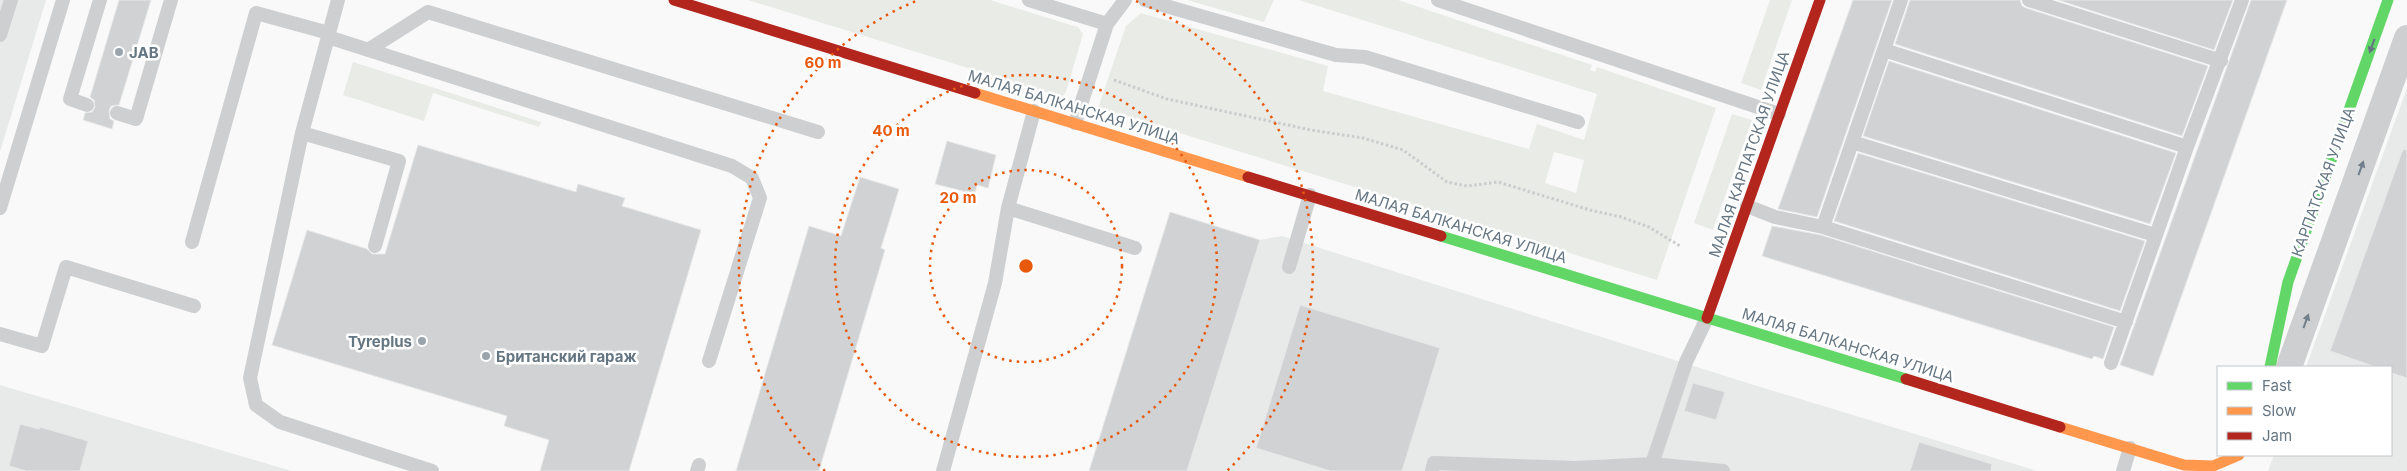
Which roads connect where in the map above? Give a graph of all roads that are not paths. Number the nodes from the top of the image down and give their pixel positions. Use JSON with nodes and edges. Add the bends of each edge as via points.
{"nodes":[{"id":1,"x":11,"y":0,"type":"edge"},
{"id":2,"x":63,"y":0,"type":"edge"},
{"id":3,"x":100,"y":0,"type":"edge"},
{"id":4,"x":172,"y":0,"type":"edge"},
{"id":5,"x":338,"y":0,"type":"edge"},
{"id":6,"x":674,"y":0,"type":"edge"},
{"id":7,"x":1029,"y":0,"type":"edge"},
{"id":8,"x":1125,"y":0,"type":"edge"},
{"id":9,"x":1145,"y":0,"type":"edge"},
{"id":10,"x":1438,"y":0,"type":"edge"},
{"id":11,"x":1820,"y":0,"type":"edge"},
{"id":12,"x":1901,"y":0,"type":"edge"},
{"id":13,"x":2029,"y":0,"type":"edge"},
{"id":14,"x":2242,"y":0,"type":"edge"},
{"id":15,"x":2388,"y":0,"type":"edge"},
{"id":16,"x":1108,"y":24,"type":"junction"},
{"id":17,"x":0,"y":35,"type":"edge"},
{"id":18,"x":329,"y":35,"type":"junction"},
{"id":19,"x":2407,"y":38,"type":"edge"},
{"id":20,"x":368,"y":50,"type":"junction"},
{"id":21,"x":1884,"y":50,"type":"junction"},
{"id":22,"x":2221,"y":61,"type":"junction"},
{"id":23,"x":88,"y":104,"type":"dead end"},
{"id":24,"x":1034,"y":111,"type":"junction"},
{"id":25,"x":117,"y":113,"type":"dead end"},
{"id":26,"x":1779,"y":114,"type":"junction"},
{"id":27,"x":1578,"y":122,"type":"dead end"},
{"id":28,"x":1075,"y":123,"type":"junction"},
{"id":29,"x":818,"y":132,"type":"dead end"},
{"id":30,"x":302,"y":133,"type":"junction"},
{"id":31,"x":1852,"y":142,"type":"junction"},
{"id":32,"x":2187,"y":147,"type":"junction"},
{"id":33,"x":1310,"y":195,"type":"junction"},
{"id":34,"x":1747,"y":206,"type":"junction"},
{"id":35,"x":0,"y":208,"type":"edge"},
{"id":36,"x":1008,"y":208,"type":"junction"},
{"id":37,"x":1823,"y":227,"type":"junction"},
{"id":38,"x":2155,"y":235,"type":"junction"},
{"id":39,"x":192,"y":242,"type":"dead end"},
{"id":40,"x":375,"y":246,"type":"dead end"},
{"id":41,"x":1135,"y":248,"type":"dead end"},
{"id":42,"x":1289,"y":267,"type":"dead end"},
{"id":43,"x":194,"y":306,"type":"dead end"},
{"id":44,"x":1707,"y":318,"type":"junction"},
{"id":45,"x":2126,"y":322,"type":"junction"},
{"id":46,"x":0,"y":334,"type":"edge"},
{"id":47,"x":709,"y":361,"type":"dead end"},
{"id":48,"x":2111,"y":363,"type":"dead end"},
{"id":49,"x":2270,"y":366,"type":"edge"},
{"id":50,"x":2290,"y":366,"type":"edge"},
{"id":51,"x":2130,"y":448,"type":"junction"},
{"id":52,"x":2237,"y":456,"type":"edge"},
{"id":53,"x":1652,"y":464,"type":"junction"},
{"id":54,"x":1575,"y":470,"type":"edge"},
{"id":55,"x":432,"y":471,"type":"edge"},
{"id":56,"x":943,"y":471,"type":"edge"},
{"id":57,"x":1432,"y":471,"type":"edge"},
{"id":58,"x":1724,"y":471,"type":"edge"},
{"id":59,"x":2122,"y":471,"type":"edge"}],
"edges":[{"from":1,"to":17,"type":"lane"},
{"from":2,"to":35,"type":"lane"},
{"from":3,"to":23,"type":"lane","via":[[70,100]]},
{"from":4,"to":25,"type":"lane","via":[[136,119]]},
{"from":5,"to":18,"type":"lane"},
{"from":6,"to":24,"type":"street","name":"МАЛАЯ БАЛКАНСКАЯ УЛИЦА"},
{"from":7,"to":16,"type":"lane"},
{"from":8,"to":16,"type":"lane"},
{"from":9,"to":27,"type":"lane","via":[[1336,55],[1365,57]]},
{"from":10,"to":26,"type":"lane"},
{"from":11,"to":26,"type":"street","name":"МАЛАЯ КАРПАТСКАЯ УЛИЦА"},
{"from":12,"to":21,"type":"lane"},
{"from":13,"to":22,"type":"lane"},
{"from":14,"to":22,"type":"lane"},
{"from":15,"to":49,"type":"street","name":"КАРПАТСКАЯ УЛИЦА","one_way":true,"via":[[2288,282]]},
{"from":16,"to":28,"type":"lane"},
{"from":18,"to":20,"type":"lane"},
{"from":18,"to":30,"type":"lane"},
{"from":18,"to":39,"type":"lane","via":[[256,13]]},
{"from":50,"to":19,"type":"street","name":"КАРПАТСКАЯ УЛИЦА","one_way":true},
{"from":20,"to":29,"type":"lane","via":[[428,12]]},
{"from":20,"to":47,"type":"lane","via":[[732,166],[752,178],[760,198]]},
{"from":21,"to":31,"type":"lane"},
{"from":21,"to":32,"type":"lane"},
{"from":22,"to":32,"type":"lane"},
{"from":24,"to":28,"type":"street","name":"МАЛАЯ БАЛКАНСКАЯ УЛИЦА"},
{"from":24,"to":36,"type":"lane"},
{"from":26,"to":34,"type":"street","name":"МАЛАЯ КАРПАТСКАЯ УЛИЦА"},
{"from":28,"to":33,"type":"street","name":"МАЛАЯ БАЛКАНСКАЯ УЛИЦА"},
{"from":30,"to":40,"type":"lane","via":[[400,161]]},
{"from":30,"to":55,"type":"lane","via":[[250,378],[256,405],[280,422]]},
{"from":31,"to":37,"type":"lane"},
{"from":31,"to":38,"type":"lane"},
{"from":32,"to":38,"type":"lane"},
{"from":33,"to":42,"type":"lane"},
{"from":33,"to":44,"type":"street","name":"МАЛАЯ БАЛКАНСКАЯ УЛИЦА"},
{"from":34,"to":37,"type":"lane","via":[[1775,217]]},
{"from":34,"to":44,"type":"street","name":"МАЛАЯ КАРПАТСКАЯ УЛИЦА"},
{"from":36,"to":41,"type":"lane"},
{"from":36,"to":56,"type":"lane","via":[[995,283]]},
{"from":37,"to":45,"type":"lane"},
{"from":38,"to":45,"type":"lane"},
{"from":43,"to":46,"type":"lane","via":[[66,267],[42,346]]},
{"from":44,"to":51,"type":"street","name":"МАЛАЯ БАЛКАНСКАЯ УЛИЦА"},
{"from":44,"to":53,"type":"lane","via":[[1686,362]]},
{"from":45,"to":48,"type":"lane"},
{"from":51,"to":52,"type":"street","name":"МАЛАЯ БАЛКАНСКАЯ УЛИЦА","via":[[2184,465],[2213,466]]},
{"from":51,"to":59,"type":"lane"},
{"from":53,"to":54,"type":"lane"},
{"from":53,"to":58,"type":"lane"},
{"from":54,"to":57,"type":"lane","via":[[1434,463]]}]}
